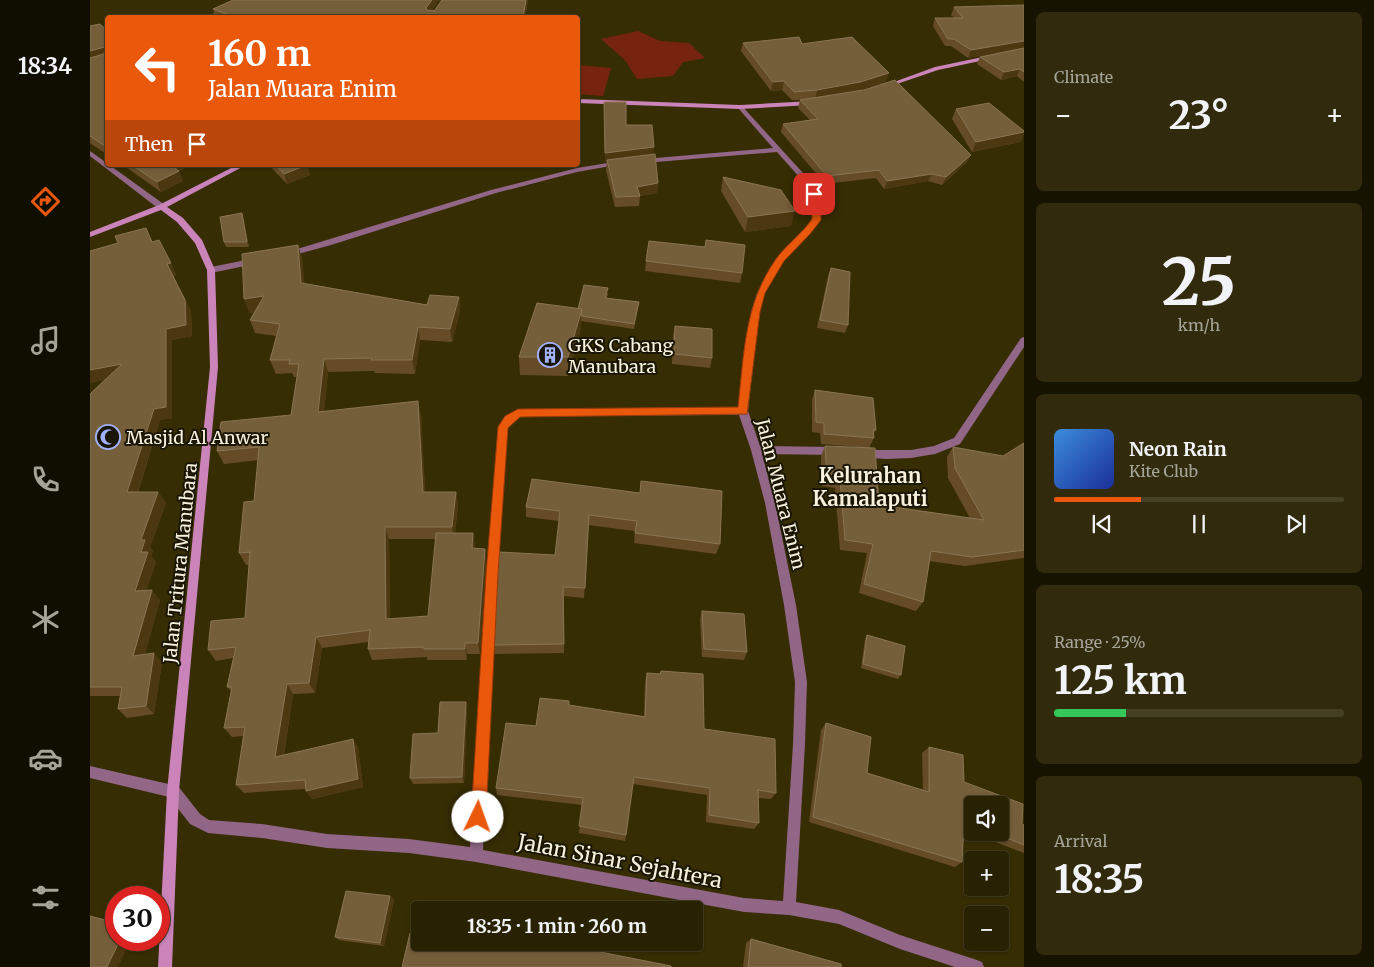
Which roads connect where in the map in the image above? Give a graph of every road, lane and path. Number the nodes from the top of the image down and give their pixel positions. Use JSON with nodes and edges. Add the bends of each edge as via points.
{"nodes":[{"id":1,"x":234,"y":7,"type":"edge"},
{"id":2,"x":214,"y":15,"type":"edge"},
{"id":3,"x":996,"y":56,"type":"edge"},
{"id":4,"x":876,"y":89,"type":"edge"},
{"id":5,"x":580,"y":101,"type":"edge"},
{"id":6,"x":816,"y":103,"type":"edge"},
{"id":7,"x":740,"y":107,"type":"junction"},
{"id":8,"x":778,"y":150,"type":"junction"},
{"id":9,"x":90,"y":153,"type":"edge"},
{"id":10,"x":625,"y":162,"type":"edge"},
{"id":11,"x":634,"y":162,"type":"edge"},
{"id":12,"x":105,"y":164,"type":"edge"},
{"id":13,"x":109,"y":167,"type":"edge"},
{"id":14,"x":238,"y":167,"type":"edge"},
{"id":15,"x":162,"y":207,"type":"junction"},
{"id":16,"x":90,"y":236,"type":"edge"},
{"id":17,"x":277,"y":257,"type":"edge"},
{"id":18,"x":268,"y":259,"type":"edge"},
{"id":19,"x":211,"y":270,"type":"junction"},
{"id":20,"x":1024,"y":340,"type":"edge"},
{"id":21,"x":743,"y":411,"type":"junction"},
{"id":22,"x":756,"y":450,"type":"junction"},
{"id":23,"x":90,"y":772,"type":"edge"},
{"id":24,"x":173,"y":791,"type":"junction"},
{"id":25,"x":476,"y":855,"type":"junction"},
{"id":26,"x":789,"y":908,"type":"junction"},
{"id":27,"x":165,"y":967,"type":"edge"},
{"id":28,"x":977,"y":967,"type":"edge"}],
"edges":[{"from":1,"to":2,"type":"street"},
{"from":3,"to":4,"type":"street","via":[[937,68]]},
{"from":5,"to":7,"type":"street"},
{"from":6,"to":7,"type":"street"},
{"from":7,"to":8,"type":"street","name":"Jalan Muara Enim"},
{"from":8,"to":11,"type":"street"},
{"from":8,"to":21,"type":"street","name":"Jalan Muara Enim","via":[[809,184],[818,213],[817,220],[780,260],[761,293],[749,350]]},
{"from":9,"to":12,"type":"street","name":"Jalan Tritura Manubara"},
{"from":10,"to":17,"type":"street","via":[[494,190]]},
{"from":13,"to":15,"type":"street","name":"Jalan Tritura Manubara"},
{"from":14,"to":15,"type":"street"},
{"from":15,"to":16,"type":"street"},
{"from":15,"to":19,"type":"street","name":"Jalan Tritura Manubara","via":[[180,220],[199,242]]},
{"from":18,"to":19,"type":"street"},
{"from":19,"to":24,"type":"street","name":"Jalan Tritura Manubara","via":[[214,367]]},
{"from":20,"to":22,"type":"street","via":[[972,422],[957,441],[945,448],[926,453],[896,454]]},
{"from":21,"to":22,"type":"street","name":"Jalan Muara Enim"},
{"from":21,"to":25,"type":"street","via":[[518,413],[503,427]]},
{"from":22,"to":26,"type":"street","name":"Jalan Muara Enim","via":[[788,596],[800,682]]},
{"from":23,"to":24,"type":"street"},
{"from":24,"to":25,"type":"street","name":"Jalan Sinar Sejahtera","via":[[195,819],[208,826]]},
{"from":24,"to":27,"type":"street","name":"Jalan Tritura Manubara"},
{"from":25,"to":26,"type":"street","name":"Jalan Sinar Sejahtera","via":[[744,905]]},
{"from":26,"to":28,"type":"street","name":"Jalan Sinar Sejahtera","via":[[839,917],[900,942]]}]}
